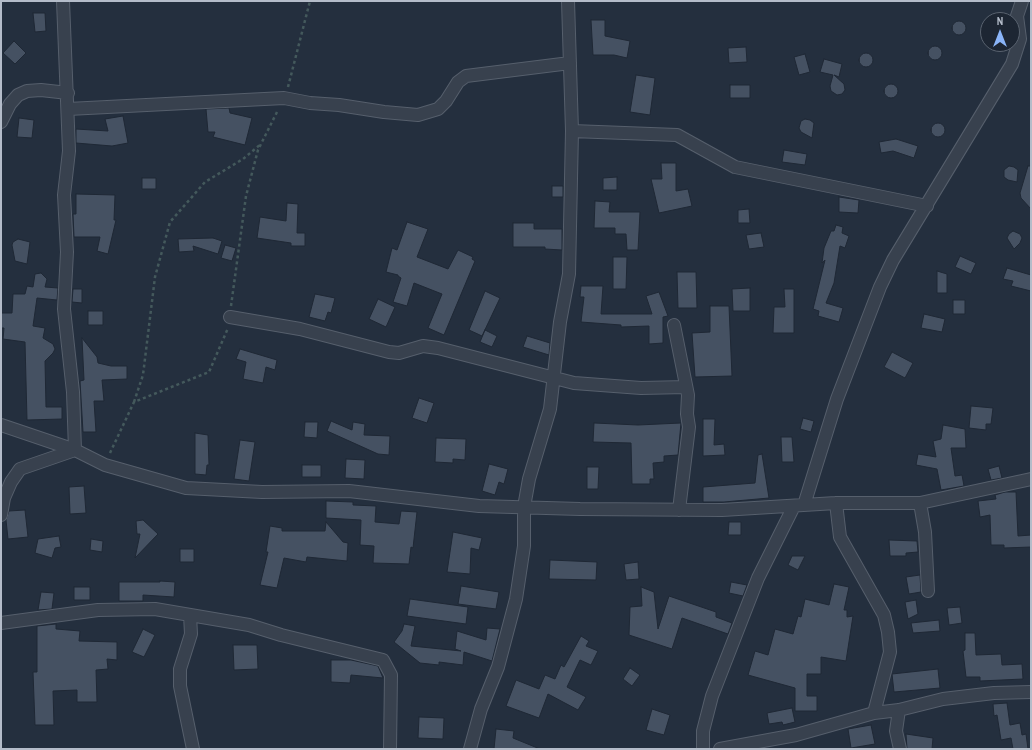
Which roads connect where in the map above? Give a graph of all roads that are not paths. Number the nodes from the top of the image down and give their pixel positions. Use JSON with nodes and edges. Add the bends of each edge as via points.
{"nodes":[{"id":1,"x":63,"y":1,"type":"edge"},
{"id":2,"x":568,"y":1,"type":"edge"},
{"id":3,"x":1022,"y":1,"type":"edge"},
{"id":4,"x":570,"y":64,"type":"junction"},
{"id":5,"x":68,"y":94,"type":"junction"},
{"id":6,"x":68,"y":109,"type":"junction"},
{"id":7,"x":1,"y":122,"type":"edge"},
{"id":8,"x":572,"y":131,"type":"junction"},
{"id":9,"x":927,"y":206,"type":"junction"},
{"id":10,"x":230,"y":317,"type":"road end"},
{"id":11,"x":674,"y":325,"type":"dead end"},
{"id":12,"x":554,"y":379,"type":"junction"},
{"id":13,"x":686,"y":387,"type":"junction"},
{"id":14,"x":1,"y":425,"type":"edge"},
{"id":15,"x":75,"y":450,"type":"junction"},
{"id":16,"x":1031,"y":479,"type":"edge"},
{"id":17,"x":836,"y":503,"type":"junction"},
{"id":18,"x":920,"y":503,"type":"junction"},
{"id":19,"x":799,"y":506,"type":"junction"},
{"id":20,"x":524,"y":507,"type":"junction"},
{"id":21,"x":680,"y":510,"type":"junction"},
{"id":22,"x":1,"y":515,"type":"edge"},
{"id":23,"x":928,"y":591,"type":"dead end"},
{"id":24,"x":190,"y":614,"type":"junction"},
{"id":25,"x":1,"y":615,"type":"edge"},
{"id":26,"x":1,"y":623,"type":"edge"},
{"id":27,"x":1031,"y":692,"type":"edge"},
{"id":28,"x":899,"y":710,"type":"junction"},
{"id":29,"x":874,"y":713,"type":"junction"},
{"id":30,"x":754,"y":746,"type":"edge"},
{"id":31,"x":193,"y":749,"type":"edge"},
{"id":32,"x":390,"y":749,"type":"edge"},
{"id":33,"x":470,"y":749,"type":"edge"},
{"id":34,"x":703,"y":749,"type":"edge"},
{"id":35,"x":720,"y":749,"type":"edge"},
{"id":36,"x":900,"y":749,"type":"edge"}],
"edges":[{"from":1,"to":5,"type":"street"},
{"from":2,"to":4,"type":"street"},
{"from":3,"to":9,"type":"street","via":[[1017,16],[1020,39],[1012,64]]},
{"from":4,"to":6,"type":"street","via":[[466,76],[458,82],[438,109],[418,115],[284,98]]},
{"from":4,"to":8,"type":"street"},
{"from":5,"to":6,"type":"street"},
{"from":5,"to":7,"type":"street","via":[[41,90],[18,95]]},
{"from":6,"to":15,"type":"street","via":[[69,151],[64,195],[67,252],[64,310],[73,392]]},
{"from":8,"to":9,"type":"street","via":[[677,135],[735,167]]},
{"from":8,"to":12,"type":"street","via":[[570,274],[560,322]]},
{"from":9,"to":19,"type":"street","via":[[893,260],[880,287]]},
{"from":10,"to":12,"type":"street","via":[[300,330],[389,352],[399,353],[423,346],[438,348]]},
{"from":11,"to":13,"type":"street"},
{"from":12,"to":13,"type":"street","via":[[641,388]]},
{"from":12,"to":20,"type":"street","via":[[550,409],[529,479]]},
{"from":13,"to":21,"type":"street","via":[[689,427]]},
{"from":14,"to":15,"type":"street"},
{"from":15,"to":20,"type":"street","via":[[105,465],[186,488],[262,492],[349,491],[479,506]]},
{"from":15,"to":22,"type":"street","via":[[20,469],[4,498]]},
{"from":16,"to":18,"type":"street"},
{"from":17,"to":18,"type":"street"},
{"from":17,"to":19,"type":"street"},
{"from":17,"to":29,"type":"street","via":[[840,537],[884,615],[888,632],[890,652]]},
{"from":18,"to":23,"type":"street","via":[[925,532]]},
{"from":19,"to":21,"type":"street"},
{"from":19,"to":34,"type":"street","via":[[758,578],[712,696],[703,731]]},
{"from":20,"to":21,"type":"street"},
{"from":20,"to":33,"type":"street","via":[[524,546],[516,599],[498,667],[481,709]]},
{"from":24,"to":26,"type":"street","via":[[155,609],[98,610]]},
{"from":24,"to":31,"type":"street","via":[[191,634],[180,669],[180,686]]},
{"from":24,"to":32,"type":"street","via":[[249,626],[383,660],[391,675]]},
{"from":25,"to":26,"type":"street"},
{"from":27,"to":28,"type":"street","via":[[969,695]]},
{"from":28,"to":29,"type":"street"},
{"from":28,"to":36,"type":"street","via":[[896,732]]},
{"from":29,"to":30,"type":"street"},
{"from":30,"to":35,"type":"street"}]}
